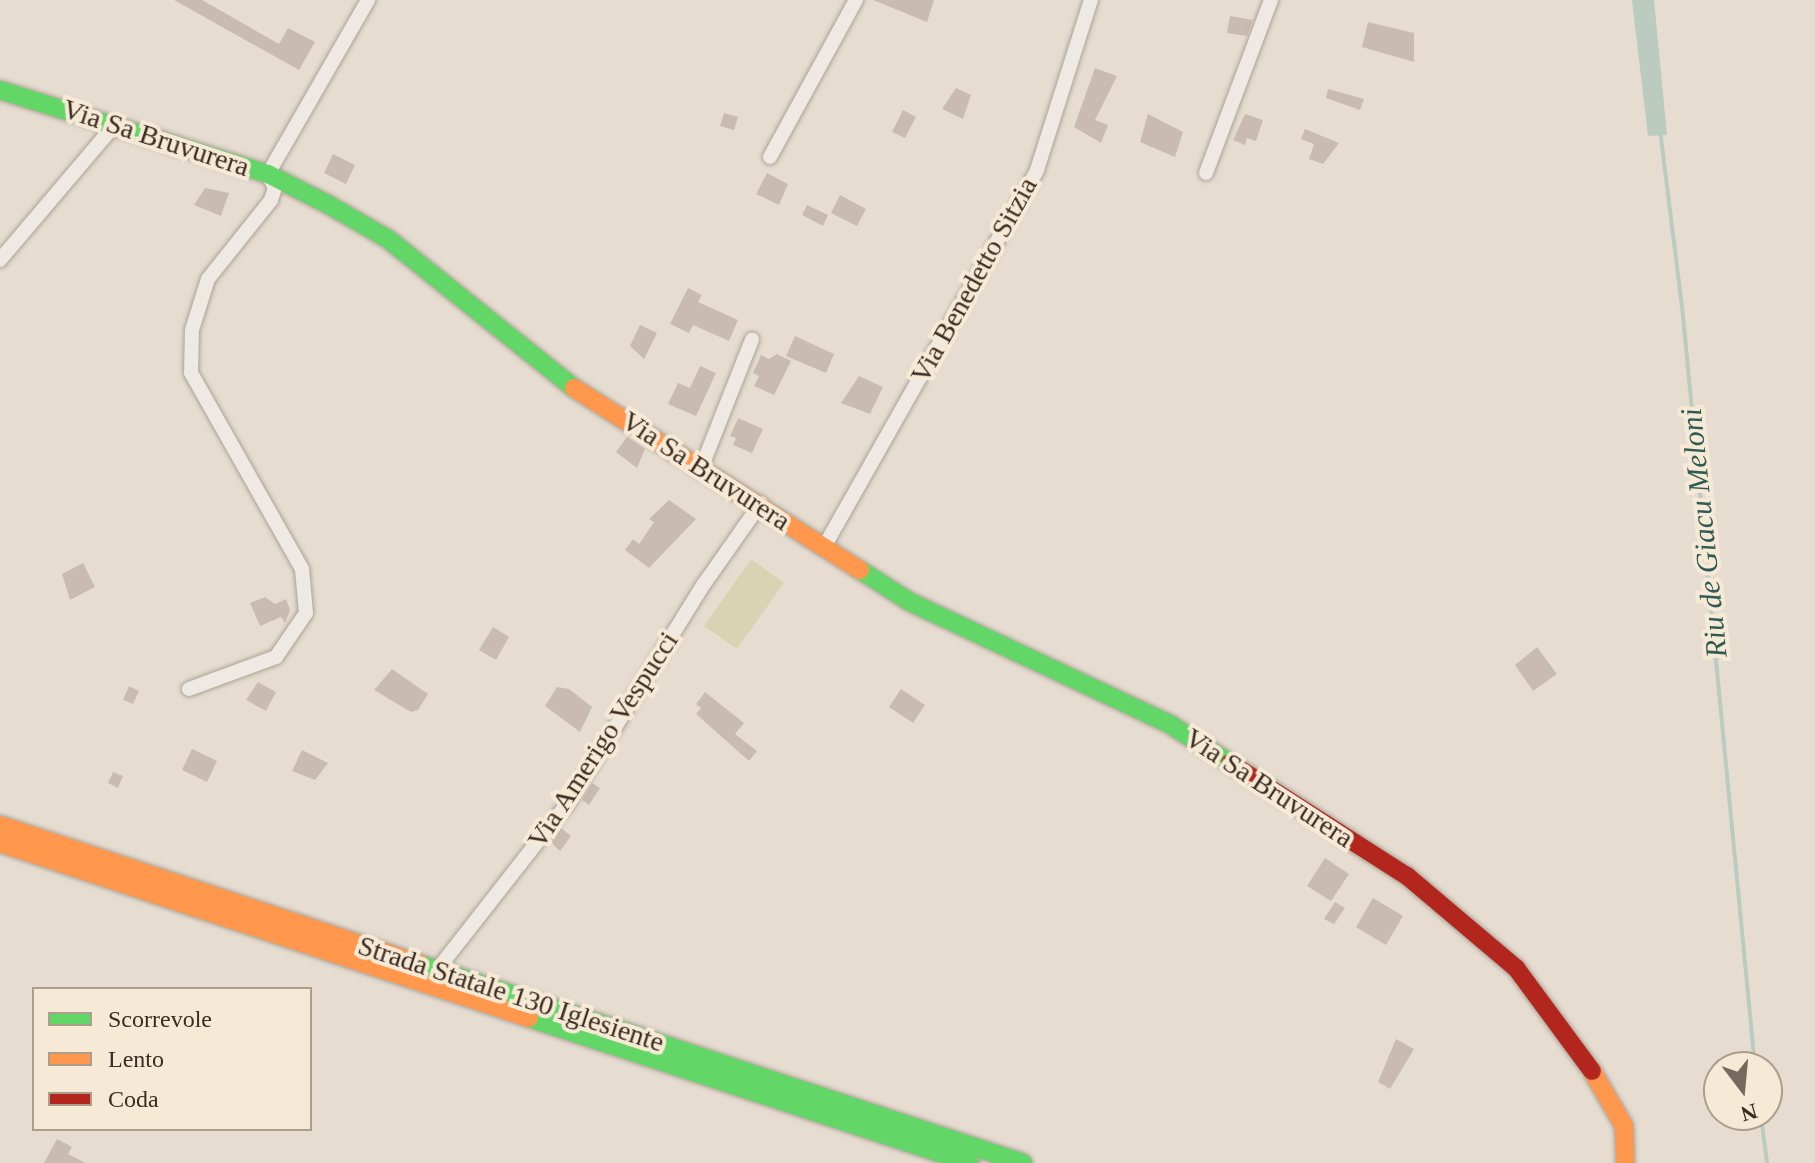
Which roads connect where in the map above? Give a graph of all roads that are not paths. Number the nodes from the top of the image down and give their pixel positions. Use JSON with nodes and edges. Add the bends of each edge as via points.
{"nodes":[{"id":1,"x":368,"y":0,"type":"edge"},
{"id":2,"x":856,"y":0,"type":"edge"},
{"id":3,"x":1091,"y":0,"type":"edge"},
{"id":4,"x":1271,"y":0,"type":"edge"},
{"id":5,"x":0,"y":90,"type":"edge"},
{"id":6,"x":116,"y":123,"type":"junction"},
{"id":7,"x":770,"y":157,"type":"dead end"},
{"id":8,"x":1206,"y":173,"type":"dead end"},
{"id":9,"x":268,"y":174,"type":"junction"},
{"id":10,"x":0,"y":260,"type":"edge"},
{"id":11,"x":752,"y":340,"type":"dead end"},
{"id":12,"x":702,"y":466,"type":"junction"},
{"id":13,"x":761,"y":503,"type":"junction"},
{"id":14,"x":824,"y":547,"type":"junction"},
{"id":15,"x":189,"y":689,"type":"dead end"},
{"id":16,"x":0,"y":825,"type":"edge"},
{"id":17,"x":0,"y":843,"type":"edge"},
{"id":18,"x":437,"y":970,"type":"junction"},
{"id":19,"x":970,"y":1163,"type":"edge"},
{"id":20,"x":1023,"y":1163,"type":"edge"},
{"id":21,"x":1625,"y":1163,"type":"edge"}],
"edges":[{"from":1,"to":9,"type":"street"},
{"from":2,"to":7,"type":"street"},
{"from":3,"to":14,"type":"street","name":"Via Benedetto Sitzia","via":[[1037,170]]},
{"from":4,"to":8,"type":"street"},
{"from":5,"to":6,"type":"main road","name":"Via Sa Bruvurera"},
{"from":6,"to":9,"type":"main road","name":"Via Sa Bruvurera"},
{"from":6,"to":10,"type":"street"},
{"from":9,"to":12,"type":"main road","name":"Via Sa Bruvurera","via":[[388,239],[577,390]]},
{"from":9,"to":15,"type":"street","via":[[275,188],[271,200],[208,279],[192,330],[191,373],[302,569],[306,613],[276,657]]},
{"from":11,"to":12,"type":"street"},
{"from":12,"to":13,"type":"main road","name":"Via Sa Bruvurera"},
{"from":13,"to":14,"type":"main road","name":"Via Sa Bruvurera"},
{"from":13,"to":18,"type":"street","name":"Via Amerigo Vespucci","via":[[704,584],[568,803]]},
{"from":14,"to":21,"type":"main road","name":"Via Sa Bruvurera","via":[[910,602],[1171,725],[1407,876],[1516,968],[1575,1041],[1624,1126]]},
{"from":16,"to":18,"type":"main road","name":"Strada Statale 130 Iglesiente"},
{"from":17,"to":19,"type":"main road","name":"Strada Statale 130 Iglesiente"},
{"from":18,"to":20,"type":"main road","name":"Strada Statale 130 Iglesiente"}]}
